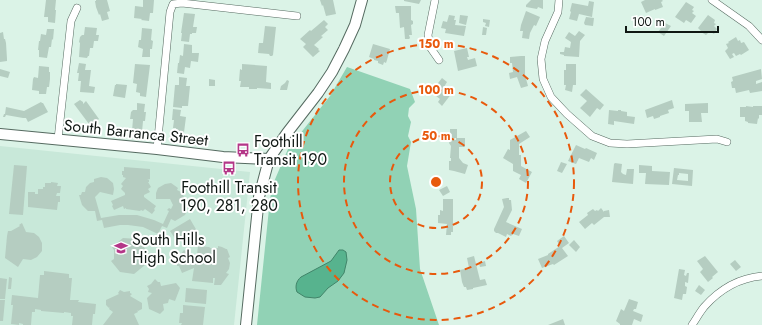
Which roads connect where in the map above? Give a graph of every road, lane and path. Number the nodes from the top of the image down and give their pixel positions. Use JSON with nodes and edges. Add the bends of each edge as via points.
{"nodes":[{"id":1,"x":362,"y":0,"type":"edge"},
{"id":2,"x":436,"y":0,"type":"edge"},
{"id":3,"x":559,"y":0,"type":"edge"},
{"id":4,"x":712,"y":0,"type":"edge"},
{"id":5,"x":77,"y":8,"type":"dead end"},
{"id":6,"x":297,"y":16,"type":"dead end"},
{"id":7,"x":762,"y":40,"type":"edge"},
{"id":8,"x":439,"y":60,"type":"dead end"},
{"id":9,"x":0,"y":134,"type":"edge"},
{"id":10,"x":58,"y":139,"type":"junction"},
{"id":11,"x":727,"y":142,"type":"dead end"},
{"id":12,"x":157,"y":149,"type":"junction"},
{"id":13,"x":269,"y":159,"type":"junction"},
{"id":14,"x":762,"y":276,"type":"edge"},
{"id":15,"x":246,"y":325,"type":"edge"},
{"id":16,"x":692,"y":325,"type":"edge"}],
"edges":[{"from":1,"to":13,"type":"main road","via":[[355,25],[332,72]]},
{"from":2,"to":8,"type":"street","via":[[428,35],[430,47]]},
{"from":3,"to":11,"type":"street","via":[[558,12],[545,41],[541,59],[543,80],[551,97],[592,136],[610,143],[627,144],[717,139]]},
{"from":4,"to":7,"type":"street","via":[[748,26]]},
{"from":5,"to":10,"type":"street","via":[[71,21]]},
{"from":6,"to":12,"type":"street","via":[[173,4],[170,12]]},
{"from":9,"to":10,"type":"main road","name":"South Barranca Street"},
{"from":10,"to":12,"type":"main road","name":"South Barranca Street"},
{"from":12,"to":13,"type":"main road","name":"South Barranca Street","via":[[222,157]]},
{"from":13,"to":15,"type":"main road","via":[[259,197]]},
{"from":14,"to":16,"type":"street","via":[[733,284],[717,294]]}]}
